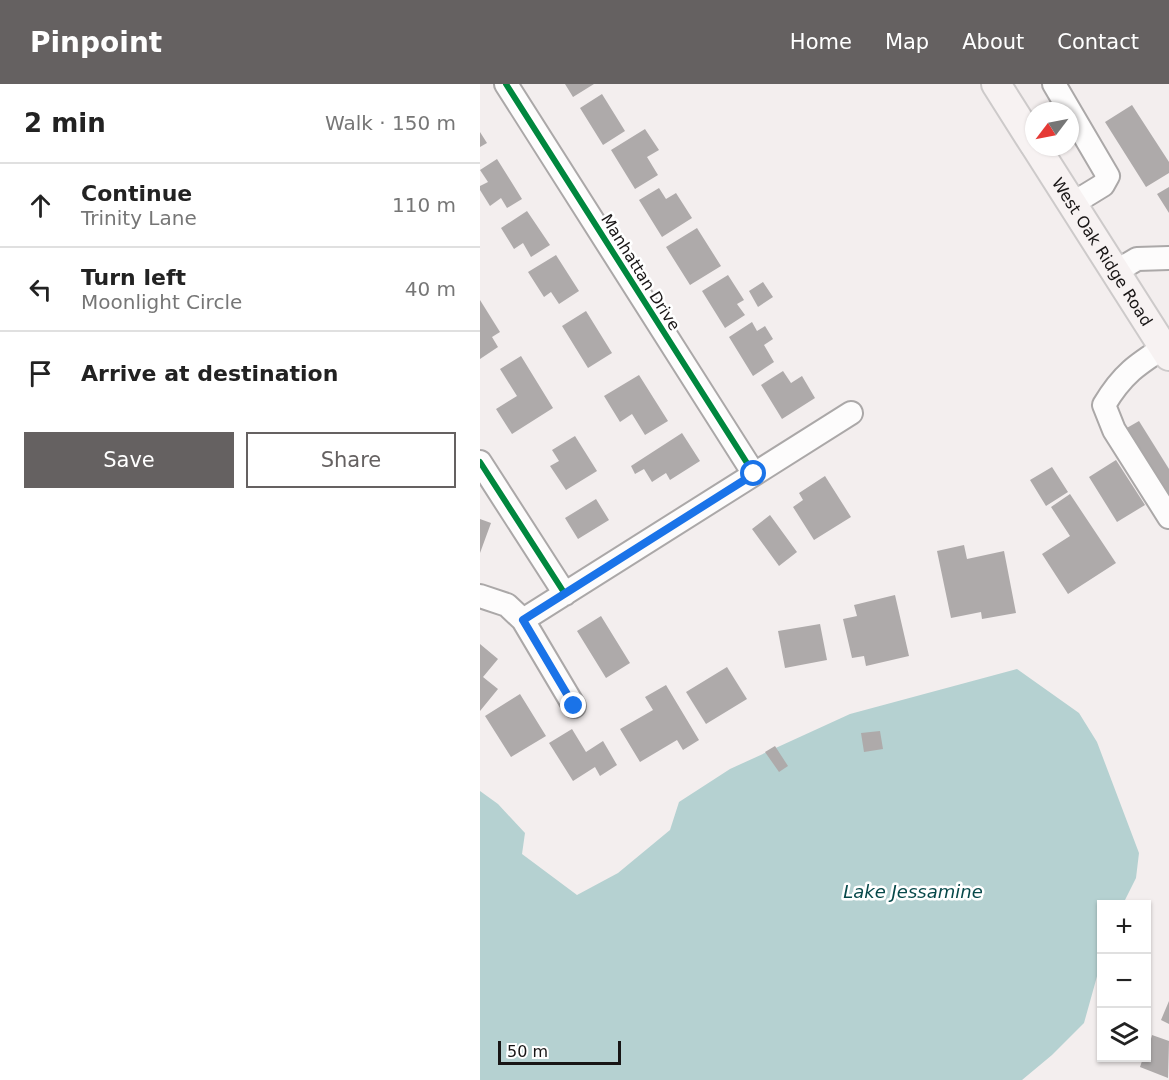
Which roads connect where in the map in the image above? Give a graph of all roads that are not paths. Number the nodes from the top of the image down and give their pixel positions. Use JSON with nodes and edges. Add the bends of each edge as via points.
{"nodes":[{"id":1,"x":506,"y":84,"type":"edge"},
{"id":2,"x":996,"y":84,"type":"edge"},
{"id":3,"x":1054,"y":84,"type":"edge"},
{"id":4,"x":1025,"y":129,"type":"edge"},
{"id":5,"x":1042,"y":156,"type":"edge"},
{"id":6,"x":1072,"y":204,"type":"junction"},
{"id":7,"x":1169,"y":258,"type":"edge"},
{"id":8,"x":1115,"y":272,"type":"junction"},
{"id":9,"x":1167,"y":349,"type":"edge"},
{"id":10,"x":851,"y":412,"type":"dead end"},
{"id":11,"x":480,"y":462,"type":"edge"},
{"id":12,"x":754,"y":474,"type":"junction"},
{"id":13,"x":1169,"y":518,"type":"edge"},
{"id":14,"x":565,"y":594,"type":"junction"},
{"id":15,"x":480,"y":596,"type":"edge"},
{"id":16,"x":523,"y":620,"type":"junction"},
{"id":17,"x":574,"y":706,"type":"dead end"}],
"edges":[{"from":1,"to":12,"type":"street","name":"Manhattan Drive"},
{"from":2,"to":4,"type":"main road","name":"West Oak Ridge Road"},
{"from":3,"to":6,"type":"street","via":[[1108,176],[1103,185]]},
{"from":5,"to":6,"type":"main road","name":"West Oak Ridge Road"},
{"from":6,"to":8,"type":"main road","name":"West Oak Ridge Road"},
{"from":7,"to":8,"type":"street","via":[[1137,258]]},
{"from":8,"to":9,"type":"main road","name":"West Oak Ridge Road"},
{"from":9,"to":13,"type":"street","via":[[1130,369],[1104,405],[1113,430]]},
{"from":10,"to":12,"type":"street"},
{"from":11,"to":14,"type":"street"},
{"from":12,"to":14,"type":"street"},
{"from":14,"to":16,"type":"street"},
{"from":15,"to":16,"type":"street","via":[[507,605]]},
{"from":16,"to":17,"type":"street"}]}
